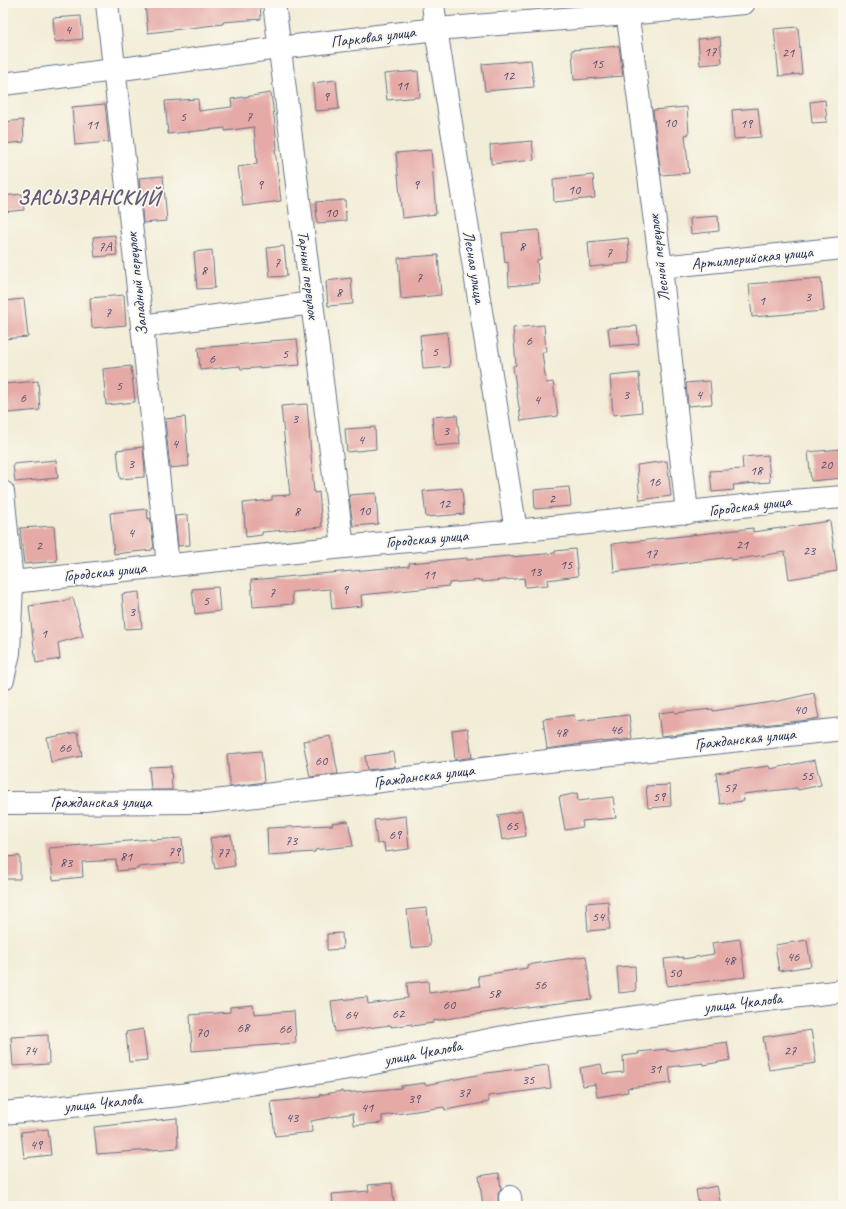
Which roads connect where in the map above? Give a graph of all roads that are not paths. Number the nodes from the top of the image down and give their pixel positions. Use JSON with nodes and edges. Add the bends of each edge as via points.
{"nodes":[{"id":1,"x":107,"y":3,"type":"edge"},
{"id":2,"x":274,"y":3,"type":"edge"},
{"id":3,"x":433,"y":3,"type":"edge"},
{"id":4,"x":744,"y":3,"type":"edge"},
{"id":5,"x":626,"y":9,"type":"edge"},
{"id":6,"x":436,"y":29,"type":"junction"},
{"id":7,"x":279,"y":48,"type":"junction"},
{"id":8,"x":114,"y":70,"type":"junction"},
{"id":9,"x":3,"y":84,"type":"edge"},
{"id":10,"x":843,"y":248,"type":"edge"},
{"id":11,"x":661,"y":267,"type":"junction"},
{"id":12,"x":312,"y":303,"type":"junction"},
{"id":13,"x":142,"y":326,"type":"junction"},
{"id":14,"x":3,"y":492,"type":"edge"},
{"id":15,"x":843,"y":496,"type":"edge"},
{"id":16,"x":687,"y":513,"type":"junction"},
{"id":17,"x":516,"y":531,"type":"junction"},
{"id":18,"x":344,"y":547,"type":"junction"},
{"id":19,"x":168,"y":565,"type":"junction"},
{"id":20,"x":12,"y":582,"type":"junction"},
{"id":21,"x":3,"y":680,"type":"edge"},
{"id":22,"x":843,"y":729,"type":"edge"},
{"id":23,"x":3,"y":803,"type":"edge"},
{"id":24,"x":843,"y":991,"type":"edge"},
{"id":25,"x":3,"y":1113,"type":"edge"}],
"edges":[{"from":1,"to":8,"type":"street","name":"Западный переулок"},
{"from":2,"to":7,"type":"street","name":"Тарный переулок"},
{"from":3,"to":6,"type":"street","name":"Лесная улица"},
{"from":4,"to":5,"type":"street","name":"Парковая улица"},
{"from":5,"to":6,"type":"street","name":"Парковая улица"},
{"from":5,"to":11,"type":"street","name":"Лесной переулок"},
{"from":6,"to":7,"type":"street","name":"Парковая улица"},
{"from":6,"to":17,"type":"street","name":"Лесная улица"},
{"from":7,"to":8,"type":"street","name":"Парковая улица"},
{"from":7,"to":12,"type":"street","name":"Тарный переулок"},
{"from":8,"to":9,"type":"street","name":"Парковая улица"},
{"from":8,"to":13,"type":"street","name":"Западный переулок"},
{"from":10,"to":11,"type":"street","name":"Артиллерийская улица"},
{"from":11,"to":16,"type":"street","name":"Лесной переулок"},
{"from":12,"to":13,"type":"street"},
{"from":12,"to":18,"type":"street","name":"Тарный переулок"},
{"from":13,"to":19,"type":"street","name":"Западный переулок"},
{"from":14,"to":20,"type":"street"},
{"from":15,"to":16,"type":"street","name":"Городская улица"},
{"from":16,"to":17,"type":"street","name":"Городская улица"},
{"from":17,"to":18,"type":"street","name":"Городская улица"},
{"from":18,"to":19,"type":"street","name":"Городская улица"},
{"from":19,"to":20,"type":"street","name":"Городская улица"},
{"from":20,"to":21,"type":"street","via":[[9,653]]},
{"from":22,"to":23,"type":"street","name":"Гражданская улица","via":[[206,802]]},
{"from":24,"to":25,"type":"street","name":"улица Чкалова","via":[[708,1006],[529,1032],[349,1068],[180,1095]]}]}
